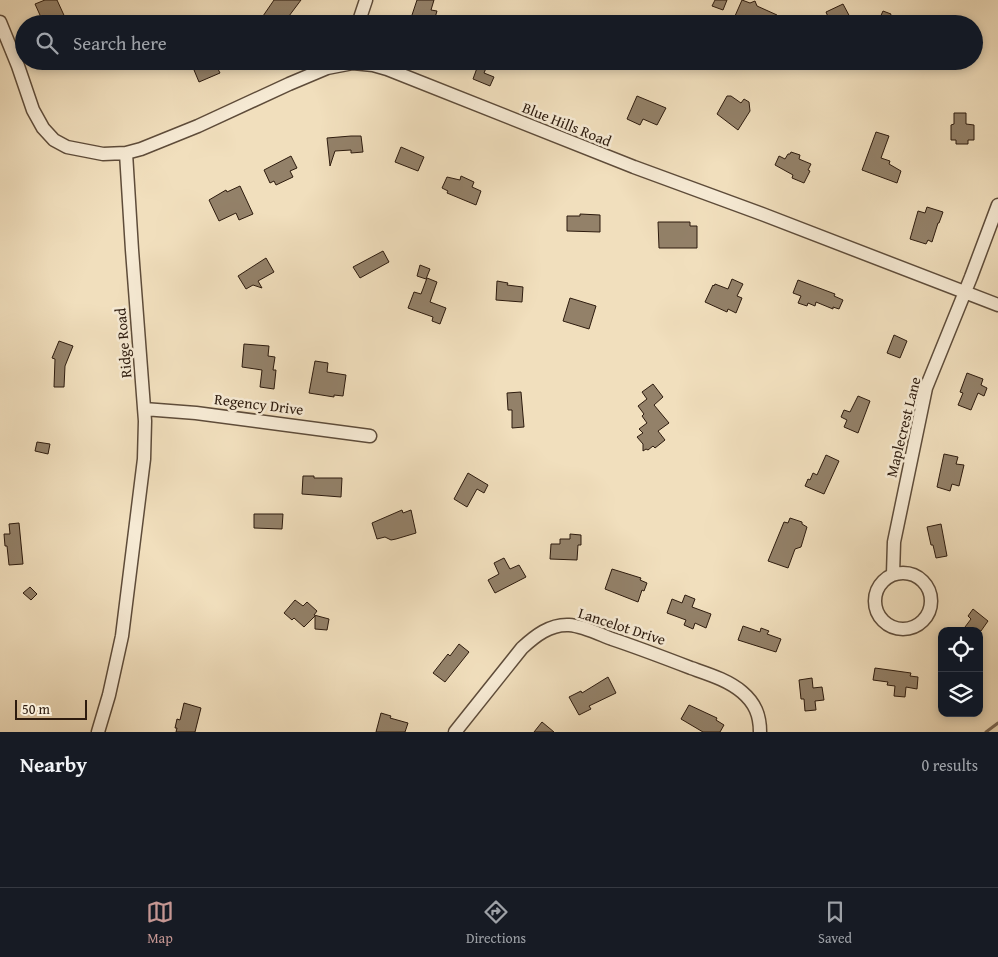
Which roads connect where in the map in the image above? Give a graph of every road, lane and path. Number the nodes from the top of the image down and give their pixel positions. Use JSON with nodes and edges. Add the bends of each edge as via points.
{"nodes":[{"id":1,"x":366,"y":0,"type":"edge"},
{"id":2,"x":361,"y":15,"type":"edge"},
{"id":3,"x":0,"y":22,"type":"edge"},
{"id":4,"x":15,"y":59,"type":"edge"},
{"id":5,"x":19,"y":70,"type":"edge"},
{"id":6,"x":322,"y":70,"type":"edge"},
{"id":7,"x":390,"y":70,"type":"edge"},
{"id":8,"x":126,"y":153,"type":"junction"},
{"id":9,"x":998,"y":205,"type":"edge"},
{"id":10,"x":965,"y":292,"type":"junction"},
{"id":11,"x":998,"y":305,"type":"edge"},
{"id":12,"x":144,"y":409,"type":"junction"},
{"id":13,"x":370,"y":436,"type":"dead end"},
{"id":14,"x":893,"y":574,"type":"junction"},
{"id":15,"x":98,"y":732,"type":"edge"},
{"id":16,"x":455,"y":732,"type":"edge"},
{"id":17,"x":760,"y":732,"type":"edge"}],
"edges":[{"from":1,"to":2,"type":"street"},
{"from":3,"to":4,"type":"street"},
{"from":5,"to":8,"type":"street","via":[[33,110],[54,140],[74,150]]},
{"from":6,"to":8,"type":"street","name":"Blue Hills Road","via":[[198,126]]},
{"from":7,"to":10,"type":"street","name":"Blue Hills Road","via":[[634,167]]},
{"from":8,"to":12,"type":"street","name":"Ridge Road"},
{"from":9,"to":10,"type":"street","name":"Maplecrest Lane"},
{"from":10,"to":11,"type":"street","name":"Blue Hills Road"},
{"from":10,"to":14,"type":"street","name":"Maplecrest Lane","via":[[926,388],[894,542]]},
{"from":12,"to":13,"type":"street","name":"Regency Drive"},
{"from":12,"to":15,"type":"street","name":"Ridge Road","via":[[140,498],[122,636]]},
{"from":14,"to":14,"type":"street","via":[[885,579],[875,594],[878,613],[890,626],[899,629],[918,625],[930,611],[932,602],[927,584],[912,573]]},
{"from":16,"to":17,"type":"street","name":"Lancelot Drive","via":[[522,648],[551,628],[568,625],[720,678],[751,701],[759,718]]}]}
